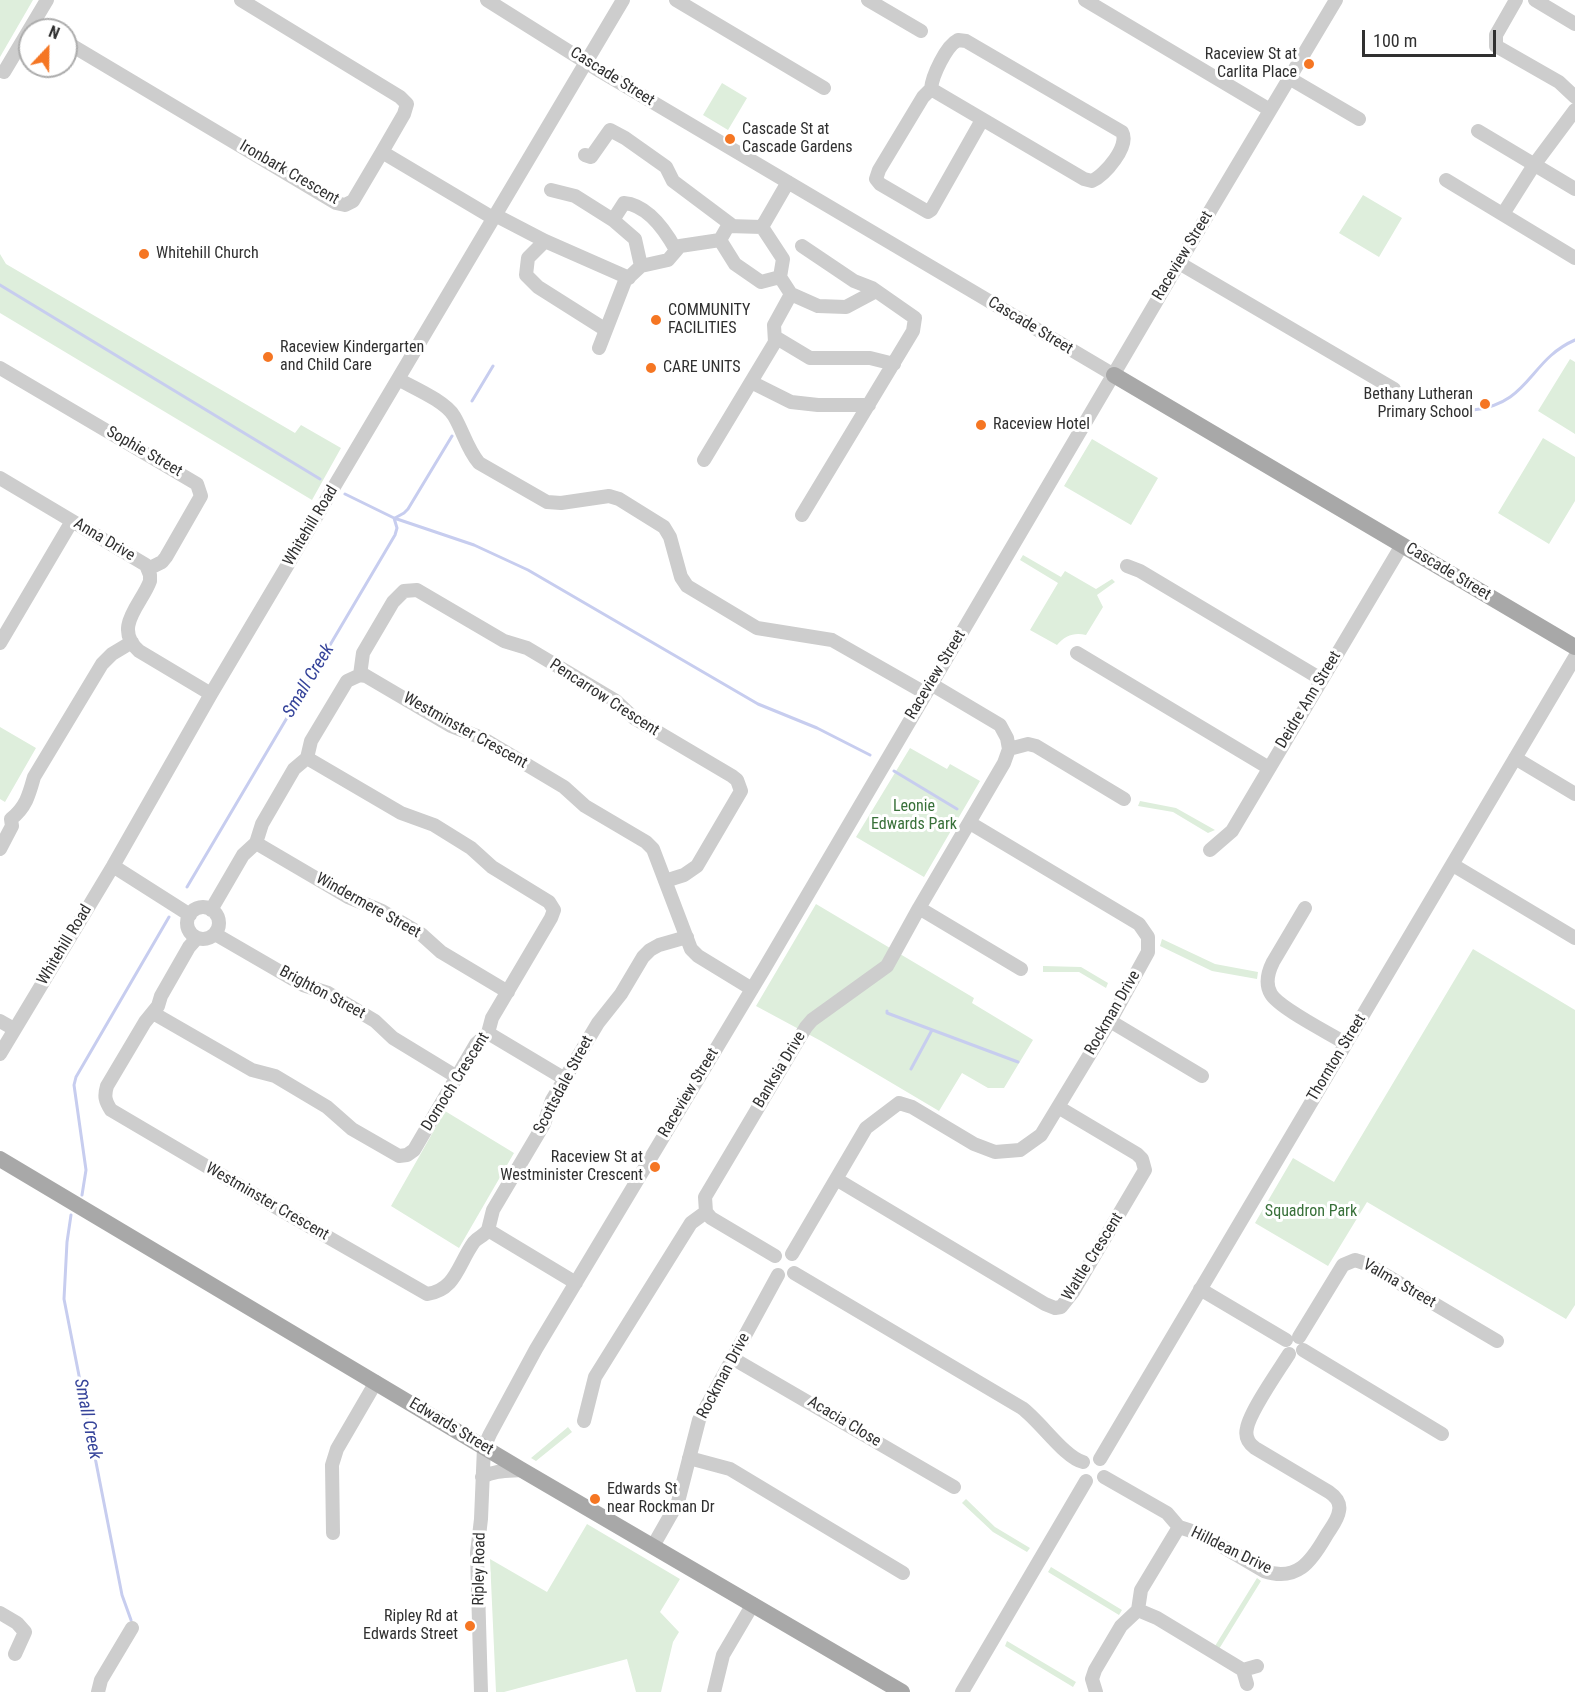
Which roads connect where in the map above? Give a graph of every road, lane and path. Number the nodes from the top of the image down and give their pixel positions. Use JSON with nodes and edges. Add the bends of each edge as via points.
{"nodes":[{"id":1,"x":47,"y":0,"type":"edge"},
{"id":2,"x":241,"y":0,"type":"edge"},
{"id":3,"x":487,"y":0,"type":"edge"},
{"id":4,"x":623,"y":0,"type":"edge"},
{"id":5,"x":676,"y":0,"type":"edge"},
{"id":6,"x":868,"y":0,"type":"edge"},
{"id":7,"x":1084,"y":0,"type":"edge"},
{"id":8,"x":1516,"y":0,"type":"edge"},
{"id":9,"x":1534,"y":0,"type":"edge"},
{"id":10,"x":1329,"y":2,"type":"edge"},
{"id":11,"x":42,"y":18,"type":"edge"},
{"id":12,"x":1575,"y":24,"type":"edge"},
{"id":13,"x":921,"y":31,"type":"dead end"},
{"id":14,"x":78,"y":49,"type":"edge"},
{"id":15,"x":18,"y":54,"type":"edge"},
{"id":16,"x":587,"y":61,"type":"junction"},
{"id":17,"x":4,"y":72,"type":"dead end"},
{"id":18,"x":1289,"y":78,"type":"junction"},
{"id":19,"x":824,"y":88,"type":"dead end"},
{"id":20,"x":931,"y":88,"type":"junction"},
{"id":21,"x":1575,"y":97,"type":"edge"},
{"id":22,"x":1270,"y":110,"type":"junction"},
{"id":23,"x":1575,"y":110,"type":"edge"},
{"id":24,"x":1359,"y":119,"type":"dead end"},
{"id":25,"x":982,"y":120,"type":"junction"},
{"id":26,"x":1478,"y":131,"type":"dead end"},
{"id":27,"x":382,"y":152,"type":"junction"},
{"id":28,"x":585,"y":155,"type":"dead end"},
{"id":29,"x":1534,"y":165,"type":"junction"},
{"id":30,"x":1446,"y":180,"type":"dead end"},
{"id":31,"x":788,"y":182,"type":"junction"},
{"id":32,"x":1575,"y":189,"type":"edge"},
{"id":33,"x":551,"y":190,"type":"dead end"},
{"id":34,"x":1503,"y":214,"type":"junction"},
{"id":35,"x":494,"y":216,"type":"junction"},
{"id":36,"x":613,"y":220,"type":"junction"},
{"id":37,"x":733,"y":226,"type":"junction"},
{"id":38,"x":762,"y":227,"type":"junction"},
{"id":39,"x":720,"y":240,"type":"junction"},
{"id":40,"x":544,"y":241,"type":"junction"},
{"id":41,"x":801,"y":246,"type":"dead end"},
{"id":42,"x":676,"y":250,"type":"junction"},
{"id":43,"x":1575,"y":258,"type":"edge"},
{"id":44,"x":1179,"y":263,"type":"junction"},
{"id":45,"x":641,"y":266,"type":"junction"},
{"id":46,"x":629,"y":278,"type":"junction"},
{"id":47,"x":780,"y":278,"type":"junction"},
{"id":48,"x":876,"y":291,"type":"junction"},
{"id":49,"x":791,"y":294,"type":"junction"},
{"id":50,"x":606,"y":330,"type":"junction"},
{"id":51,"x":775,"y":337,"type":"junction"},
{"id":52,"x":599,"y":348,"type":"dead end"},
{"id":53,"x":894,"y":364,"type":"junction"},
{"id":54,"x":0,"y":368,"type":"edge"},
{"id":55,"x":1114,"y":375,"type":"junction"},
{"id":56,"x":398,"y":379,"type":"junction"},
{"id":57,"x":751,"y":382,"type":"junction"},
{"id":58,"x":1394,"y":389,"type":"dead end"},
{"id":59,"x":869,"y":405,"type":"junction"},
{"id":60,"x":704,"y":460,"type":"dead end"},
{"id":61,"x":0,"y":478,"type":"edge"},
{"id":62,"x":802,"y":515,"type":"dead end"},
{"id":63,"x":72,"y":521,"type":"junction"},
{"id":64,"x":1402,"y":545,"type":"junction"},
{"id":65,"x":1127,"y":566,"type":"dead end"},
{"id":66,"x":148,"y":569,"type":"junction"},
{"id":67,"x":132,"y":642,"type":"junction"},
{"id":68,"x":0,"y":644,"type":"edge"},
{"id":69,"x":1575,"y":647,"type":"edge"},
{"id":70,"x":1077,"y":652,"type":"dead end"},
{"id":71,"x":1575,"y":657,"type":"edge"},
{"id":72,"x":360,"y":675,"type":"junction"},
{"id":73,"x":1321,"y":679,"type":"junction"},
{"id":74,"x":928,"y":688,"type":"junction"},
{"id":75,"x":211,"y":694,"type":"junction"},
{"id":76,"x":1009,"y":749,"type":"junction"},
{"id":77,"x":307,"y":758,"type":"junction"},
{"id":78,"x":1515,"y":758,"type":"junction"},
{"id":79,"x":1269,"y":768,"type":"junction"},
{"id":80,"x":1575,"y":794,"type":"edge"},
{"id":81,"x":1124,"y":799,"type":"dead end"},
{"id":82,"x":6,"y":815,"type":"edge"},
{"id":83,"x":970,"y":823,"type":"junction"},
{"id":84,"x":256,"y":843,"type":"junction"},
{"id":85,"x":0,"y":849,"type":"edge"},
{"id":86,"x":1210,"y":850,"type":"dead end"},
{"id":87,"x":1453,"y":865,"type":"junction"},
{"id":88,"x":113,"y":866,"type":"junction"},
{"id":89,"x":665,"y":881,"type":"junction"},
{"id":90,"x":919,"y":908,"type":"junction"},
{"id":91,"x":1305,"y":908,"type":"dead end"},
{"id":92,"x":211,"y":910,"type":"junction"},
{"id":93,"x":190,"y":915,"type":"junction"},
{"id":94,"x":215,"y":934,"type":"junction"},
{"id":95,"x":687,"y":937,"type":"junction"},
{"id":96,"x":197,"y":938,"type":"junction"},
{"id":97,"x":1575,"y":938,"type":"edge"},
{"id":98,"x":1021,"y":969,"type":"dead end"},
{"id":99,"x":752,"y":989,"type":"junction"},
{"id":100,"x":508,"y":992,"type":"junction"},
{"id":101,"x":153,"y":1013,"type":"junction"},
{"id":102,"x":1110,"y":1020,"type":"junction"},
{"id":103,"x":0,"y":1021,"type":"edge"},
{"id":104,"x":14,"y":1029,"type":"junction"},
{"id":105,"x":488,"y":1033,"type":"junction"},
{"id":106,"x":1345,"y":1043,"type":"junction"},
{"id":107,"x":0,"y":1054,"type":"edge"},
{"id":108,"x":1202,"y":1076,"type":"dead end"},
{"id":109,"x":457,"y":1077,"type":"junction"},
{"id":110,"x":565,"y":1079,"type":"junction"},
{"id":111,"x":1058,"y":1107,"type":"junction"},
{"id":112,"x":0,"y":1159,"type":"edge"},
{"id":113,"x":836,"y":1179,"type":"junction"},
{"id":114,"x":706,"y":1212,"type":"junction"},
{"id":115,"x":488,"y":1230,"type":"junction"},
{"id":116,"x":792,"y":1254,"type":"junction"},
{"id":117,"x":775,"y":1256,"type":"junction"},
{"id":118,"x":794,"y":1273,"type":"junction"},
{"id":119,"x":778,"y":1275,"type":"junction"},
{"id":120,"x":576,"y":1283,"type":"junction"},
{"id":121,"x":1200,"y":1289,"type":"junction"},
{"id":122,"x":1497,"y":1341,"type":"dead end"},
{"id":123,"x":1294,"y":1346,"type":"junction"},
{"id":124,"x":732,"y":1358,"type":"junction"},
{"id":125,"x":376,"y":1382,"type":"junction"},
{"id":126,"x":584,"y":1421,"type":"dead end"},
{"id":127,"x":1442,"y":1434,"type":"dead end"},
{"id":128,"x":481,"y":1445,"type":"junction"},
{"id":129,"x":690,"y":1458,"type":"junction"},
{"id":130,"x":1100,"y":1459,"type":"junction"},
{"id":131,"x":1083,"y":1462,"type":"junction"},
{"id":132,"x":522,"y":1470,"type":"junction"},
{"id":133,"x":1104,"y":1477,"type":"junction"},
{"id":134,"x":482,"y":1478,"type":"junction"},
{"id":135,"x":1086,"y":1481,"type":"junction"},
{"id":136,"x":954,"y":1487,"type":"dead end"},
{"id":137,"x":1179,"y":1527,"type":"junction"},
{"id":138,"x":333,"y":1533,"type":"dead end"},
{"id":139,"x":653,"y":1546,"type":"junction"},
{"id":140,"x":477,"y":1553,"type":"junction"},
{"id":141,"x":903,"y":1573,"type":"dead end"},
{"id":142,"x":753,"y":1604,"type":"junction"},
{"id":143,"x":1138,"y":1610,"type":"junction"},
{"id":144,"x":0,"y":1613,"type":"edge"},
{"id":145,"x":132,"y":1629,"type":"dead end"},
{"id":146,"x":15,"y":1654,"type":"dead end"},
{"id":147,"x":1247,"y":1684,"type":"dead end"},
{"id":148,"x":98,"y":1692,"type":"edge"},
{"id":149,"x":481,"y":1692,"type":"edge"},
{"id":150,"x":714,"y":1692,"type":"edge"},
{"id":151,"x":902,"y":1692,"type":"edge"},
{"id":152,"x":962,"y":1692,"type":"edge"},
{"id":153,"x":1096,"y":1692,"type":"edge"}],
"edges":[{"from":1,"to":11,"type":"street"},
{"from":2,"to":27,"type":"street","via":[[407,104]]},
{"from":3,"to":16,"type":"street","name":"Cascade Street"},
{"from":4,"to":16,"type":"street","name":"Whitehill Road"},
{"from":5,"to":19,"type":"street"},
{"from":6,"to":13,"type":"street"},
{"from":7,"to":22,"type":"street"},
{"from":8,"to":21,"type":"street","via":[[1496,35],[1496,46],[1559,82]]},
{"from":9,"to":12,"type":"street"},
{"from":10,"to":18,"type":"street","name":"Raceview Street"},
{"from":14,"to":27,"type":"street","name":"Ironbark Crescent","via":[[336,203],[345,205],[353,201]]},
{"from":15,"to":17,"type":"street"},
{"from":16,"to":31,"type":"street","name":"Cascade Street"},
{"from":16,"to":35,"type":"street","name":"Whitehill Road"},
{"from":18,"to":22,"type":"street","name":"Raceview Street"},
{"from":18,"to":24,"type":"street"},
{"from":20,"to":25,"type":"street"},
{"from":20,"to":25,"type":"street","via":[[879,170],[876,179],[880,184],[928,212]]},
{"from":20,"to":25,"type":"street","via":[[953,42],[966,40],[1125,137],[1112,164],[1092,181]]},
{"from":22,"to":44,"type":"street","name":"Raceview Street"},
{"from":23,"to":29,"type":"street"},
{"from":26,"to":29,"type":"street"},
{"from":27,"to":35,"type":"street"},
{"from":28,"to":37,"type":"street","via":[[591,157],[610,130],[666,167],[673,181]]},
{"from":29,"to":32,"type":"street"},
{"from":29,"to":34,"type":"street"},
{"from":30,"to":34,"type":"street"},
{"from":31,"to":38,"type":"street"},
{"from":31,"to":55,"type":"street","name":"Cascade Street"},
{"from":33,"to":36,"type":"street","via":[[575,196]]},
{"from":34,"to":43,"type":"street"},
{"from":35,"to":40,"type":"street"},
{"from":35,"to":56,"type":"street","name":"Whitehill Road"},
{"from":36,"to":42,"type":"street","via":[[624,203],[636,204],[665,230]]},
{"from":36,"to":45,"type":"street","via":[[635,239]]},
{"from":37,"to":38,"type":"street"},
{"from":37,"to":39,"type":"street","via":[[728,226]]},
{"from":38,"to":47,"type":"street","via":[[783,260]]},
{"from":39,"to":42,"type":"street","via":[[680,246]]},
{"from":39,"to":47,"type":"street","via":[[735,264],[761,282]]},
{"from":40,"to":46,"type":"street"},
{"from":40,"to":50,"type":"street","via":[[528,258],[526,275],[538,287]]},
{"from":41,"to":48,"type":"street"},
{"from":42,"to":45,"type":"street","via":[[668,260]]},
{"from":44,"to":55,"type":"street","name":"Raceview Street"},
{"from":44,"to":58,"type":"street"},
{"from":45,"to":46,"type":"street"},
{"from":46,"to":50,"type":"street"},
{"from":47,"to":49,"type":"street"},
{"from":48,"to":49,"type":"street","via":[[846,307],[818,306]]},
{"from":48,"to":53,"type":"street","via":[[915,318],[913,331]]},
{"from":49,"to":51,"type":"street","via":[[774,325]]},
{"from":50,"to":52,"type":"street"},
{"from":51,"to":53,"type":"street","via":[[810,358],[870,358]]},
{"from":51,"to":57,"type":"street","via":[[776,342]]},
{"from":53,"to":59,"type":"street"},
{"from":54,"to":66,"type":"street","name":"Sophie Street","via":[[197,484],[201,496],[166,557]]},
{"from":55,"to":64,"type":"main road","name":"Cascade Street"},
{"from":55,"to":74,"type":"street","name":"Raceview Street"},
{"from":56,"to":74,"type":"street","via":[[447,407],[479,462],[546,502],[609,496],[664,527],[687,586],[757,628],[832,640]]},
{"from":56,"to":75,"type":"street","name":"Whitehill Road"},
{"from":57,"to":59,"type":"street","via":[[791,402]]},
{"from":57,"to":60,"type":"street"},
{"from":59,"to":62,"type":"street"},
{"from":61,"to":63,"type":"street","name":"Anna Drive"},
{"from":63,"to":66,"type":"street","name":"Anna Drive"},
{"from":63,"to":68,"type":"street"},
{"from":64,"to":69,"type":"main road","name":"Cascade Street"},
{"from":64,"to":73,"type":"street","name":"Deidre Ann Street"},
{"from":65,"to":73,"type":"street"},
{"from":66,"to":67,"type":"street","name":"Anna Drive","via":[[148,587],[129,622]]},
{"from":67,"to":75,"type":"street","via":[[139,651]]},
{"from":67,"to":82,"type":"street","via":[[102,664],[33,777],[21,811]]},
{"from":70,"to":79,"type":"street"},
{"from":71,"to":78,"type":"street","name":"Thornton Street"},
{"from":72,"to":77,"type":"street","via":[[347,681],[311,741]]},
{"from":72,"to":89,"type":"street","name":"Westminster Crescent","via":[[451,726],[482,738],[646,842],[653,849]]},
{"from":72,"to":89,"type":"street","name":"Pencarrow Crescent","via":[[363,653],[393,602],[404,591],[417,590],[504,641],[527,648],[732,776],[741,791],[697,866]]},
{"from":73,"to":79,"type":"street","name":"Deidre Ann Street"},
{"from":74,"to":76,"type":"street","via":[[1000,725]]},
{"from":74,"to":99,"type":"street","name":"Raceview Street"},
{"from":75,"to":88,"type":"street","name":"Whitehill Road"},
{"from":76,"to":81,"type":"street","via":[[1036,746]]},
{"from":76,"to":83,"type":"street"},
{"from":77,"to":84,"type":"street","via":[[294,769],[262,824]]},
{"from":77,"to":100,"type":"street","name":"Dornoch Crescent","via":[[402,813],[434,825],[549,902],[554,910],[551,918]]},
{"from":78,"to":80,"type":"street"},
{"from":78,"to":87,"type":"street","name":"Thornton Street"},
{"from":79,"to":86,"type":"street","name":"Deidre Ann Street","via":[[1232,831]]},
{"from":82,"to":85,"type":"street","via":[[12,826]]},
{"from":83,"to":90,"type":"street","name":"Banksia Drive"},
{"from":83,"to":102,"type":"street","name":"Rockman Drive","via":[[1139,924],[1148,937],[1148,952]]},
{"from":84,"to":92,"type":"street","via":[[243,855]]},
{"from":84,"to":100,"type":"street","name":"Windermere Street","via":[[348,897],[382,910],[421,934],[441,952]]},
{"from":87,"to":97,"type":"street"},
{"from":87,"to":106,"type":"street","name":"Thornton Street"},
{"from":88,"to":93,"type":"street"},
{"from":88,"to":104,"type":"street","name":"Whitehill Road"},
{"from":89,"to":95,"type":"street","name":"Westminster Crescent"},
{"from":90,"to":98,"type":"street"},
{"from":90,"to":114,"type":"street","name":"Banksia Drive","via":[[887,966],[806,1027],[705,1197]]},
{"from":91,"to":106,"type":"street","via":[[1269,970],[1268,987],[1276,1001]]},
{"from":92,"to":93,"type":"street","via":[[200,908]]},
{"from":92,"to":94,"type":"street","via":[[219,921]]},
{"from":93,"to":96,"type":"street","via":[[189,931]]},
{"from":94,"to":96,"type":"street"},
{"from":94,"to":109,"type":"street","name":"Brighton Street","via":[[303,985],[328,993]]},
{"from":95,"to":99,"type":"street","name":"Westminster Crescent","via":[[698,956]]},
{"from":95,"to":110,"type":"street","name":"Scottsdale Street","via":[[659,945],[643,957]]},
{"from":96,"to":101,"type":"street","name":"Westminster Crescent"},
{"from":99,"to":120,"type":"street","name":"Raceview Street"},
{"from":100,"to":105,"type":"street","name":"Dornoch Crescent"},
{"from":101,"to":109,"type":"street","name":"Dornoch Crescent","via":[[252,1070],[275,1076],[399,1156],[414,1150]]},
{"from":101,"to":115,"type":"street","name":"Westminster Crescent","via":[[107,1086],[106,1103],[121,1117],[427,1294],[439,1292],[451,1282],[475,1240]]},
{"from":102,"to":108,"type":"street"},
{"from":102,"to":111,"type":"street","name":"Rockman Drive"},
{"from":103,"to":104,"type":"street"},
{"from":104,"to":107,"type":"street","name":"Whitehill Road"},
{"from":105,"to":109,"type":"street","name":"Dornoch Crescent","via":[[476,1044]]},
{"from":105,"to":110,"type":"street"},
{"from":106,"to":121,"type":"street","name":"Thornton Street"},
{"from":110,"to":115,"type":"street","name":"Scottsdale Street","via":[[544,1124],[493,1210]]},
{"from":111,"to":113,"type":"street","name":"Rockman Drive","via":[[1041,1135],[1020,1150],[995,1152],[899,1103],[866,1128]]},
{"from":111,"to":113,"type":"street","name":"Wattle Crescent","via":[[1137,1154],[1145,1170],[1061,1307],[1045,1304]]},
{"from":112,"to":125,"type":"main road","name":"Edwards Street"},
{"from":113,"to":116,"type":"street","name":"Rockman Drive"},
{"from":114,"to":117,"type":"street"},
{"from":114,"to":126,"type":"street","via":[[691,1223],[595,1377]]},
{"from":115,"to":120,"type":"street"},
{"from":116,"to":117,"type":"street","via":[[781,1252]]},
{"from":116,"to":118,"type":"street","via":[[798,1265]]},
{"from":117,"to":119,"type":"street","via":[[772,1269]]},
{"from":118,"to":119,"type":"street"},
{"from":118,"to":131,"type":"street","via":[[1022,1408],[1070,1455]]},
{"from":119,"to":124,"type":"street","name":"Rockman Drive"},
{"from":120,"to":128,"type":"street","name":"Raceview Street"},
{"from":121,"to":123,"type":"street"},
{"from":121,"to":130,"type":"street","name":"Thornton Street"},
{"from":122,"to":123,"type":"street","name":"Valma Street","via":[[1355,1260],[1343,1264]]},
{"from":123,"to":127,"type":"street"},
{"from":123,"to":137,"type":"street","name":"Hilldean Drive","via":[[1246,1433],[1255,1448],[1338,1500],[1339,1511],[1318,1550],[1301,1568],[1288,1574],[1274,1574],[1201,1534]]},
{"from":124,"to":129,"type":"street","name":"Rockman Drive","via":[[699,1420]]},
{"from":124,"to":136,"type":"street","name":"Acacia Close"},
{"from":125,"to":128,"type":"main road","name":"Edwards Street"},
{"from":125,"to":138,"type":"street","via":[[337,1449],[332,1465]]},
{"from":128,"to":132,"type":"main road","name":"Edwards Street"},
{"from":128,"to":134,"type":"street","name":"Ripley Road"},
{"from":128,"to":140,"type":"street","via":[[472,1481]]},
{"from":129,"to":139,"type":"street","name":"Rockman Drive","via":[[678,1502]]},
{"from":129,"to":141,"type":"street","via":[[730,1469]]},
{"from":130,"to":131,"type":"street"},
{"from":130,"to":133,"type":"street","via":[[1105,1465]]},
{"from":131,"to":135,"type":"street","via":[[1080,1472]]},
{"from":132,"to":134,"type":"street","via":[[489,1473]]},
{"from":132,"to":139,"type":"main road","name":"Edwards Street"},
{"from":133,"to":135,"type":"street","via":[[1094,1483]]},
{"from":133,"to":137,"type":"street","name":"Hilldean Drive","via":[[1167,1513]]},
{"from":134,"to":140,"type":"street","name":"Ripley Road"},
{"from":135,"to":152,"type":"street"},
{"from":137,"to":143,"type":"street","via":[[1141,1590]]},
{"from":139,"to":142,"type":"main road","name":"Edwards Street"},
{"from":140,"to":149,"type":"street","name":"Ripley Road"},
{"from":142,"to":150,"type":"street","via":[[723,1655]]},
{"from":142,"to":151,"type":"main road","name":"Edwards Street"},
{"from":143,"to":147,"type":"street","via":[[1250,1668]]},
{"from":143,"to":153,"type":"street","via":[[1121,1626],[1095,1670],[1092,1679]]},
{"from":144,"to":146,"type":"street","via":[[25,1632]]},
{"from":145,"to":148,"type":"street","via":[[101,1680]]}]}
